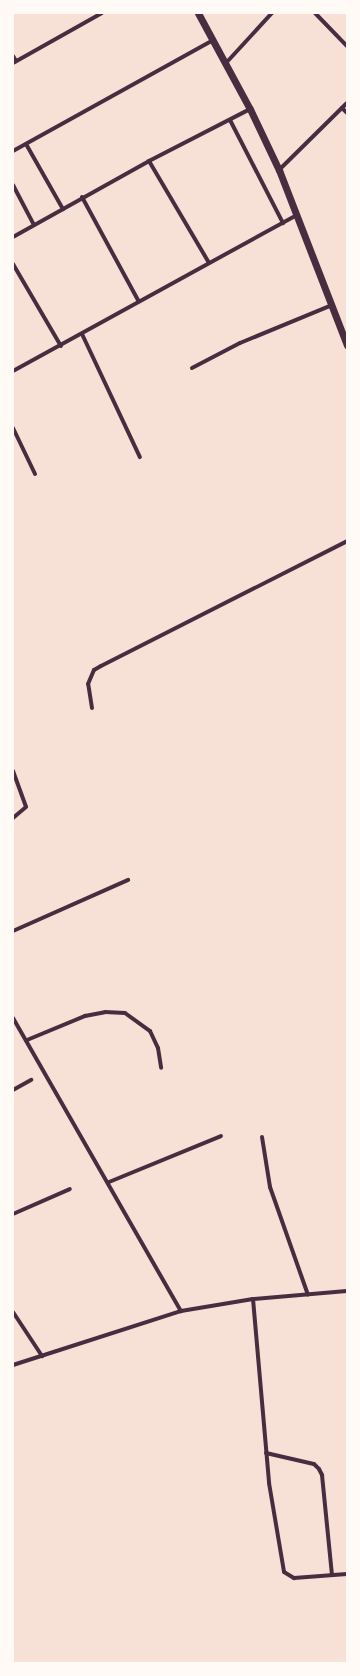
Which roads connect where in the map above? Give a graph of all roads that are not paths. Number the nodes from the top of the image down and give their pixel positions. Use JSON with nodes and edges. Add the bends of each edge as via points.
{"nodes":[{"id":1,"x":102,"y":13,"type":"edge"},
{"id":2,"x":198,"y":13,"type":"edge"},
{"id":3,"x":272,"y":13,"type":"edge"},
{"id":4,"x":316,"y":13,"type":"edge"},
{"id":5,"x":213,"y":39,"type":"junction"},
{"id":6,"x":347,"y":46,"type":"edge"},
{"id":7,"x":13,"y":56,"type":"edge"},
{"id":8,"x":15,"y":62,"type":"edge"},
{"id":9,"x":226,"y":63,"type":"junction"},
{"id":10,"x":347,"y":103,"type":"edge"},
{"id":11,"x":342,"y":108,"type":"junction"},
{"id":12,"x":250,"y":109,"type":"junction"},
{"id":13,"x":347,"y":113,"type":"edge"},
{"id":14,"x":230,"y":120,"type":"junction"},
{"id":15,"x":26,"y":144,"type":"junction"},
{"id":16,"x":13,"y":151,"type":"edge"},
{"id":17,"x":149,"y":161,"type":"junction"},
{"id":18,"x":279,"y":170,"type":"junction"},
{"id":19,"x":13,"y":185,"type":"edge"},
{"id":20,"x":82,"y":197,"type":"junction"},
{"id":21,"x":63,"y":208,"type":"junction"},
{"id":22,"x":298,"y":215,"type":"junction"},
{"id":23,"x":282,"y":223,"type":"junction"},
{"id":24,"x":34,"y":225,"type":"junction"},
{"id":25,"x":13,"y":237,"type":"edge"},
{"id":26,"x":209,"y":263,"type":"junction"},
{"id":27,"x":13,"y":264,"type":"edge"},
{"id":28,"x":139,"y":302,"type":"junction"},
{"id":29,"x":332,"y":305,"type":"junction"},
{"id":30,"x":82,"y":334,"type":"junction"},
{"id":31,"x":347,"y":345,"type":"edge"},
{"id":32,"x":62,"y":346,"type":"junction"},
{"id":33,"x":192,"y":368,"type":"dead end"},
{"id":34,"x":13,"y":371,"type":"edge"},
{"id":35,"x":13,"y":428,"type":"edge"},
{"id":36,"x":140,"y":457,"type":"dead end"},
{"id":37,"x":35,"y":474,"type":"dead end"},
{"id":38,"x":347,"y":540,"type":"edge"},
{"id":39,"x":92,"y":708,"type":"dead end"},
{"id":40,"x":13,"y":771,"type":"edge"},
{"id":41,"x":13,"y":818,"type":"edge"},
{"id":42,"x":128,"y":880,"type":"dead end"},
{"id":43,"x":13,"y":931,"type":"edge"},
{"id":44,"x":13,"y":1018,"type":"edge"},
{"id":45,"x":27,"y":1040,"type":"junction"},
{"id":46,"x":161,"y":1068,"type":"dead end"},
{"id":47,"x":31,"y":1080,"type":"dead end"},
{"id":48,"x":13,"y":1090,"type":"edge"},
{"id":49,"x":221,"y":1136,"type":"dead end"},
{"id":50,"x":262,"y":1137,"type":"dead end"},
{"id":51,"x":109,"y":1182,"type":"junction"},
{"id":52,"x":70,"y":1189,"type":"dead end"},
{"id":53,"x":13,"y":1214,"type":"edge"},
{"id":54,"x":347,"y":1291,"type":"edge"},
{"id":55,"x":308,"y":1294,"type":"junction"},
{"id":56,"x":253,"y":1299,"type":"junction"},
{"id":57,"x":181,"y":1311,"type":"junction"},
{"id":58,"x":13,"y":1312,"type":"edge"},
{"id":59,"x":42,"y":1356,"type":"junction"},
{"id":60,"x":13,"y":1365,"type":"edge"},
{"id":61,"x":266,"y":1453,"type":"junction"},
{"id":62,"x":347,"y":1574,"type":"edge"},
{"id":63,"x":332,"y":1575,"type":"junction"}],
"edges":[{"from":1,"to":8,"type":"street"},
{"from":2,"to":5,"type":"street"},
{"from":3,"to":9,"type":"street"},
{"from":4,"to":6,"type":"street"},
{"from":5,"to":9,"type":"street"},
{"from":5,"to":15,"type":"street"},
{"from":7,"to":8,"type":"street"},
{"from":9,"to":12,"type":"street"},
{"from":10,"to":11,"type":"street"},
{"from":11,"to":13,"type":"street"},
{"from":11,"to":18,"type":"street"},
{"from":12,"to":14,"type":"street"},
{"from":12,"to":18,"type":"street"},
{"from":14,"to":17,"type":"street"},
{"from":14,"to":23,"type":"street"},
{"from":15,"to":16,"type":"street"},
{"from":15,"to":21,"type":"street"},
{"from":17,"to":20,"type":"street"},
{"from":17,"to":26,"type":"street"},
{"from":18,"to":22,"type":"street"},
{"from":19,"to":24,"type":"street"},
{"from":20,"to":21,"type":"street"},
{"from":20,"to":28,"type":"street"},
{"from":21,"to":24,"type":"street"},
{"from":22,"to":23,"type":"street"},
{"from":22,"to":29,"type":"street"},
{"from":23,"to":26,"type":"street"},
{"from":24,"to":25,"type":"street"},
{"from":26,"to":28,"type":"street"},
{"from":27,"to":32,"type":"street"},
{"from":28,"to":30,"type":"street"},
{"from":29,"to":31,"type":"street"},
{"from":29,"to":33,"type":"street","via":[[240,342]]},
{"from":30,"to":32,"type":"street"},
{"from":30,"to":36,"type":"street"},
{"from":32,"to":34,"type":"street"},
{"from":35,"to":37,"type":"street"},
{"from":38,"to":39,"type":"street","via":[[100,666],[94,670],[88,684]]},
{"from":40,"to":41,"type":"street","via":[[26,807]]},
{"from":42,"to":43,"type":"street"},
{"from":44,"to":45,"type":"street"},
{"from":45,"to":46,"type":"street","via":[[85,1016],[104,1012],[125,1013],[150,1031],[158,1048]]},
{"from":45,"to":51,"type":"street"},
{"from":47,"to":48,"type":"street"},
{"from":49,"to":51,"type":"street"},
{"from":50,"to":55,"type":"street","via":[[270,1187]]},
{"from":51,"to":57,"type":"street"},
{"from":52,"to":53,"type":"street"},
{"from":54,"to":55,"type":"street"},
{"from":55,"to":56,"type":"street"},
{"from":56,"to":57,"type":"street"},
{"from":56,"to":61,"type":"street"},
{"from":57,"to":59,"type":"street"},
{"from":58,"to":59,"type":"street"},
{"from":59,"to":60,"type":"street"},
{"from":61,"to":63,"type":"street","via":[[314,1464],[322,1475]]},
{"from":61,"to":63,"type":"street","via":[[284,1572],[294,1578]]},
{"from":62,"to":63,"type":"street"}]}
